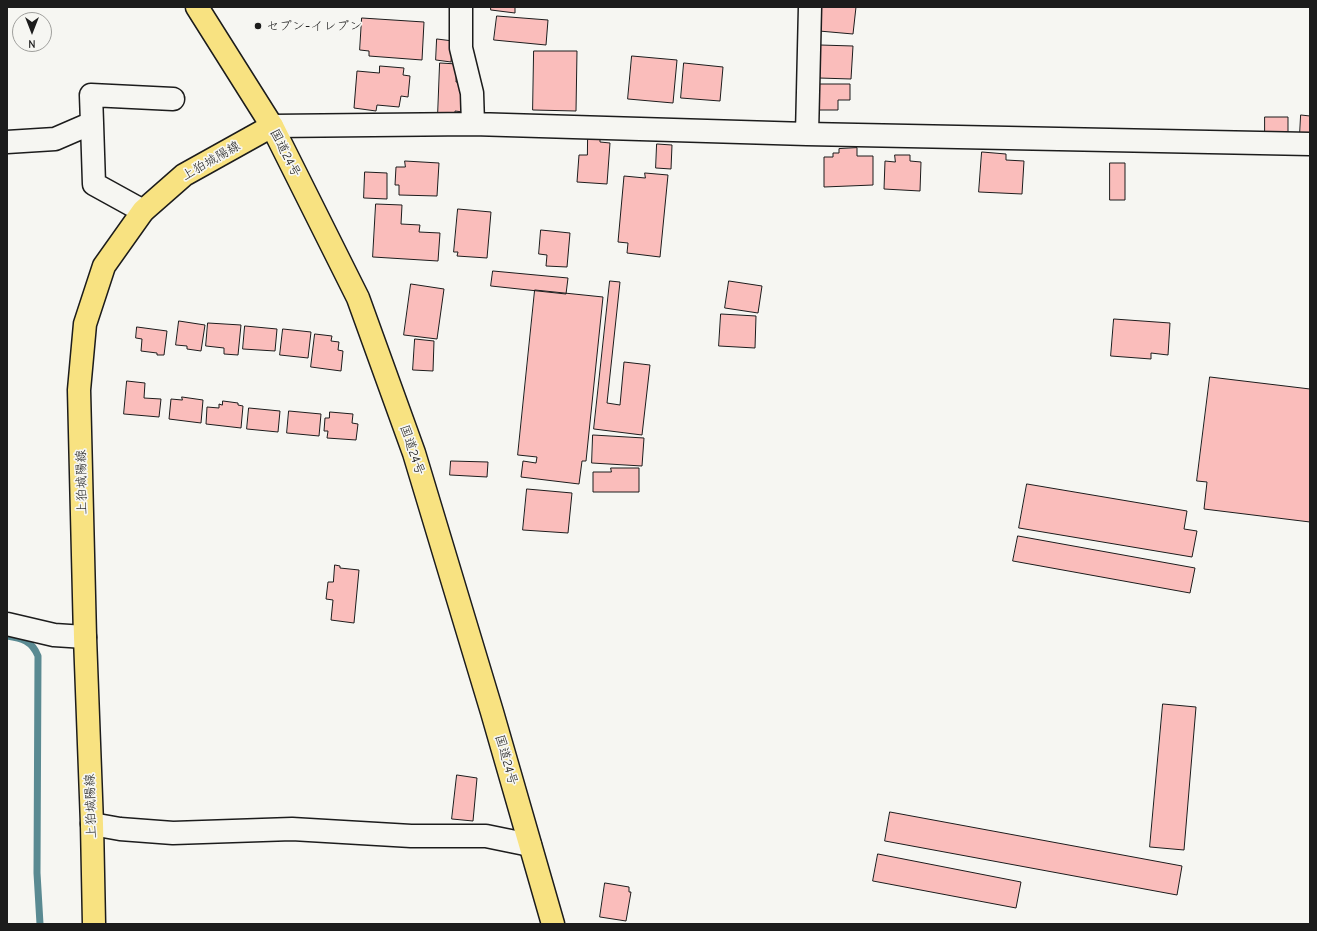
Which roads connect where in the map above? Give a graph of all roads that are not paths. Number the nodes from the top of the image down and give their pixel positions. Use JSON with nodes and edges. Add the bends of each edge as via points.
{"nodes":[{"id":1,"x":197,"y":7,"type":"edge"},
{"id":2,"x":461,"y":7,"type":"edge"},
{"id":3,"x":810,"y":7,"type":"edge"},
{"id":4,"x":173,"y":99,"type":"dead end"},
{"id":5,"x":92,"y":123,"type":"junction"},
{"id":6,"x":473,"y":124,"type":"junction"},
{"id":7,"x":272,"y":126,"type":"junction"},
{"id":8,"x":807,"y":134,"type":"junction"},
{"id":9,"x":7,"y":142,"type":"edge"},
{"id":10,"x":1310,"y":144,"type":"edge"},
{"id":11,"x":143,"y":210,"type":"junction"},
{"id":12,"x":7,"y":624,"type":"edge"},
{"id":13,"x":85,"y":636,"type":"junction"},
{"id":14,"x":92,"y":824,"type":"junction"},
{"id":15,"x":530,"y":845,"type":"junction"},
{"id":16,"x":94,"y":924,"type":"edge"},
{"id":17,"x":553,"y":924,"type":"edge"}],
"edges":[{"from":1,"to":7,"type":"main road","name":"国道24号"},
{"from":2,"to":6,"type":"street","via":[[460,48],[472,93]]},
{"from":3,"to":8,"type":"street"},
{"from":4,"to":5,"type":"street","via":[[91,95]]},
{"from":5,"to":9,"type":"street","via":[[55,139]]},
{"from":5,"to":11,"type":"street","via":[[94,184]]},
{"from":6,"to":7,"type":"street"},
{"from":6,"to":8,"type":"street"},
{"from":7,"to":11,"type":"main road","name":"上狛城陽線","via":[[184,175]]},
{"from":7,"to":15,"type":"main road","name":"国道24号","via":[[358,298],[414,453]]},
{"from":8,"to":10,"type":"street"},
{"from":11,"to":13,"type":"main road","name":"上狛城陽線","via":[[104,266],[85,324],[79,390]]},
{"from":12,"to":13,"type":"street","via":[[54,635]]},
{"from":13,"to":14,"type":"main road","name":"上狛城陽線"},
{"from":14,"to":15,"type":"street","via":[[173,833],[292,829],[411,836],[486,836]]},
{"from":14,"to":16,"type":"main road","name":"上狛城陽線"},
{"from":15,"to":17,"type":"main road","name":"国道24号"}]}
